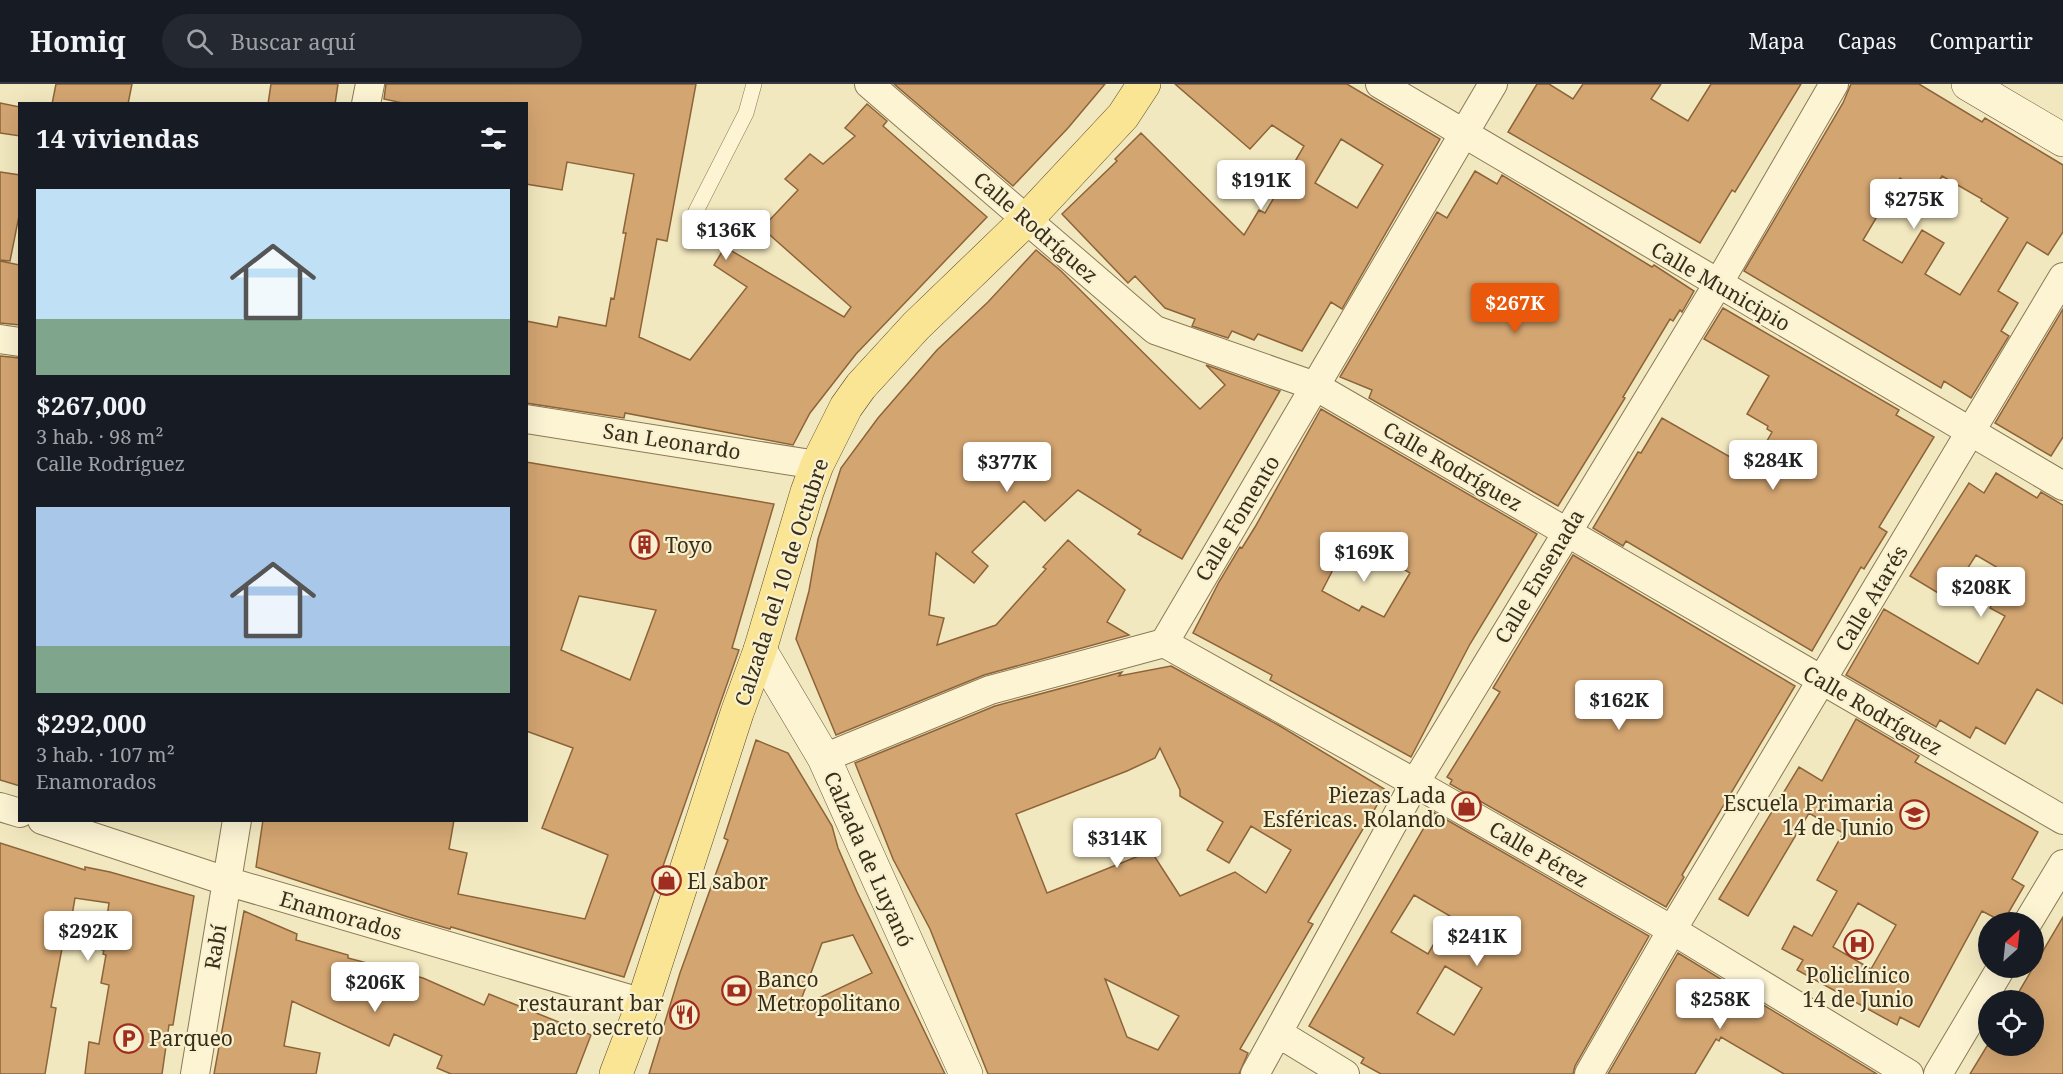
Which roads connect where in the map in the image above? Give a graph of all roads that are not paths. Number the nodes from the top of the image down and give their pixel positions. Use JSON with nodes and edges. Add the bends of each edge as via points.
{"nodes":[{"id":1,"x":370,"y":84,"type":"edge"},
{"id":2,"x":754,"y":84,"type":"edge"},
{"id":3,"x":869,"y":84,"type":"edge"},
{"id":4,"x":1144,"y":84,"type":"edge"},
{"id":5,"x":1380,"y":84,"type":"edge"},
{"id":6,"x":1493,"y":84,"type":"edge"},
{"id":7,"x":1834,"y":84,"type":"edge"},
{"id":8,"x":1968,"y":84,"type":"edge"},
{"id":9,"x":366,"y":102,"type":"edge"},
{"id":10,"x":1463,"y":134,"type":"junction"},
{"id":11,"x":2063,"y":140,"type":"edge"},
{"id":12,"x":692,"y":219,"type":"dead end"},
{"id":13,"x":1027,"y":219,"type":"junction"},
{"id":14,"x":2063,"y":278,"type":"edge"},
{"id":15,"x":1718,"y":284,"type":"junction"},
{"id":16,"x":0,"y":339,"type":"edge"},
{"id":17,"x":18,"y":342,"type":"edge"},
{"id":18,"x":1315,"y":386,"type":"junction"},
{"id":19,"x":528,"y":419,"type":"edge"},
{"id":20,"x":1971,"y":433,"type":"junction"},
{"id":21,"x":817,"y":465,"type":"junction"},
{"id":22,"x":2063,"y":486,"type":"edge"},
{"id":23,"x":1566,"y":532,"type":"junction"},
{"id":24,"x":1164,"y":643,"type":"junction"},
{"id":25,"x":760,"y":650,"type":"junction"},
{"id":26,"x":1822,"y":680,"type":"junction"},
{"id":27,"x":824,"y":758,"type":"junction"},
{"id":28,"x":1415,"y":783,"type":"junction"},
{"id":29,"x":0,"y":807,"type":"edge"},
{"id":30,"x":18,"y":812,"type":"edge"},
{"id":31,"x":2063,"y":820,"type":"edge"},
{"id":32,"x":48,"y":822,"type":"edge"},
{"id":33,"x":237,"y":822,"type":"edge"},
{"id":34,"x":2063,"y":864,"type":"edge"},
{"id":35,"x":226,"y":881,"type":"junction"},
{"id":36,"x":2034,"y":912,"type":"edge"},
{"id":37,"x":1672,"y":930,"type":"junction"},
{"id":38,"x":1995,"y":978,"type":"edge"},
{"id":39,"x":642,"y":1003,"type":"junction"},
{"id":40,"x":1278,"y":1033,"type":"junction"},
{"id":41,"x":195,"y":1074,"type":"edge"},
{"id":42,"x":616,"y":1074,"type":"edge"},
{"id":43,"x":966,"y":1074,"type":"edge"},
{"id":44,"x":1255,"y":1074,"type":"edge"},
{"id":45,"x":1346,"y":1074,"type":"edge"},
{"id":46,"x":1589,"y":1074,"type":"edge"},
{"id":47,"x":1909,"y":1074,"type":"edge"},
{"id":48,"x":1938,"y":1074,"type":"edge"}],
"edges":[{"from":1,"to":9,"type":"street"},
{"from":2,"to":12,"type":"lane","via":[[746,113]]},
{"from":3,"to":13,"type":"street","name":"Calle Rodríguez"},
{"from":4,"to":13,"type":"main road","name":"Calzada del 10 de Octubre","via":[[1122,116]]},
{"from":5,"to":10,"type":"street","name":"Calle Municipio"},
{"from":6,"to":10,"type":"street","name":"Calle Fomento"},
{"from":7,"to":15,"type":"street","name":"Calle Ensenada"},
{"from":8,"to":11,"type":"main road"},
{"from":10,"to":15,"type":"street","name":"Calle Municipio"},
{"from":10,"to":18,"type":"street","name":"Calle Fomento"},
{"from":13,"to":18,"type":"street","name":"Calle Rodríguez","via":[[1155,330]]},
{"from":13,"to":21,"type":"main road","name":"Calzada del 10 de Octubre","via":[[916,326],[861,386]]},
{"from":14,"to":20,"type":"street","name":"Calle Atarés"},
{"from":15,"to":20,"type":"street","name":"Calle Municipio"},
{"from":15,"to":23,"type":"street","name":"Calle Ensenada"},
{"from":16,"to":17,"type":"street"},
{"from":18,"to":23,"type":"street","name":"Calle Rodríguez"},
{"from":18,"to":24,"type":"street","name":"Calle Fomento"},
{"from":19,"to":21,"type":"street","name":"San Leonardo"},
{"from":20,"to":22,"type":"street","name":"Calle Municipio"},
{"from":20,"to":26,"type":"street","name":"Calle Atarés"},
{"from":21,"to":25,"type":"main road","name":"Calzada del 10 de Octubre"},
{"from":23,"to":26,"type":"street","name":"Calle Rodríguez"},
{"from":23,"to":28,"type":"street","name":"Calle Ensenada"},
{"from":24,"to":27,"type":"street","via":[[990,690]]},
{"from":24,"to":28,"type":"street","name":"Calle Pérez"},
{"from":25,"to":27,"type":"main road","name":"Calzada de Luyanó"},
{"from":25,"to":39,"type":"main road","name":"Calzada del 10 de Octubre"},
{"from":26,"to":31,"type":"street","name":"Calle Rodríguez"},
{"from":26,"to":37,"type":"street","name":"Calle Atarés"},
{"from":27,"to":43,"type":"main road","name":"Calzada de Luyanó"},
{"from":28,"to":37,"type":"street","name":"Calle Pérez"},
{"from":28,"to":40,"type":"street","name":"Calle Ensenada"},
{"from":29,"to":30,"type":"street"},
{"from":32,"to":35,"type":"street","name":"Enamorados"},
{"from":33,"to":35,"type":"street","name":"Rabí"},
{"from":34,"to":36,"type":"street"},
{"from":35,"to":39,"type":"street","name":"Enamorados"},
{"from":35,"to":41,"type":"street","name":"Rabí"},
{"from":37,"to":46,"type":"street","name":"Calle Atarés"},
{"from":37,"to":47,"type":"street","name":"Calle Pérez"},
{"from":38,"to":48,"type":"street"},
{"from":39,"to":42,"type":"main road","name":"Calzada del 10 de Octubre"},
{"from":40,"to":44,"type":"street","name":"Calle Ensenada"},
{"from":40,"to":45,"type":"street"}]}
